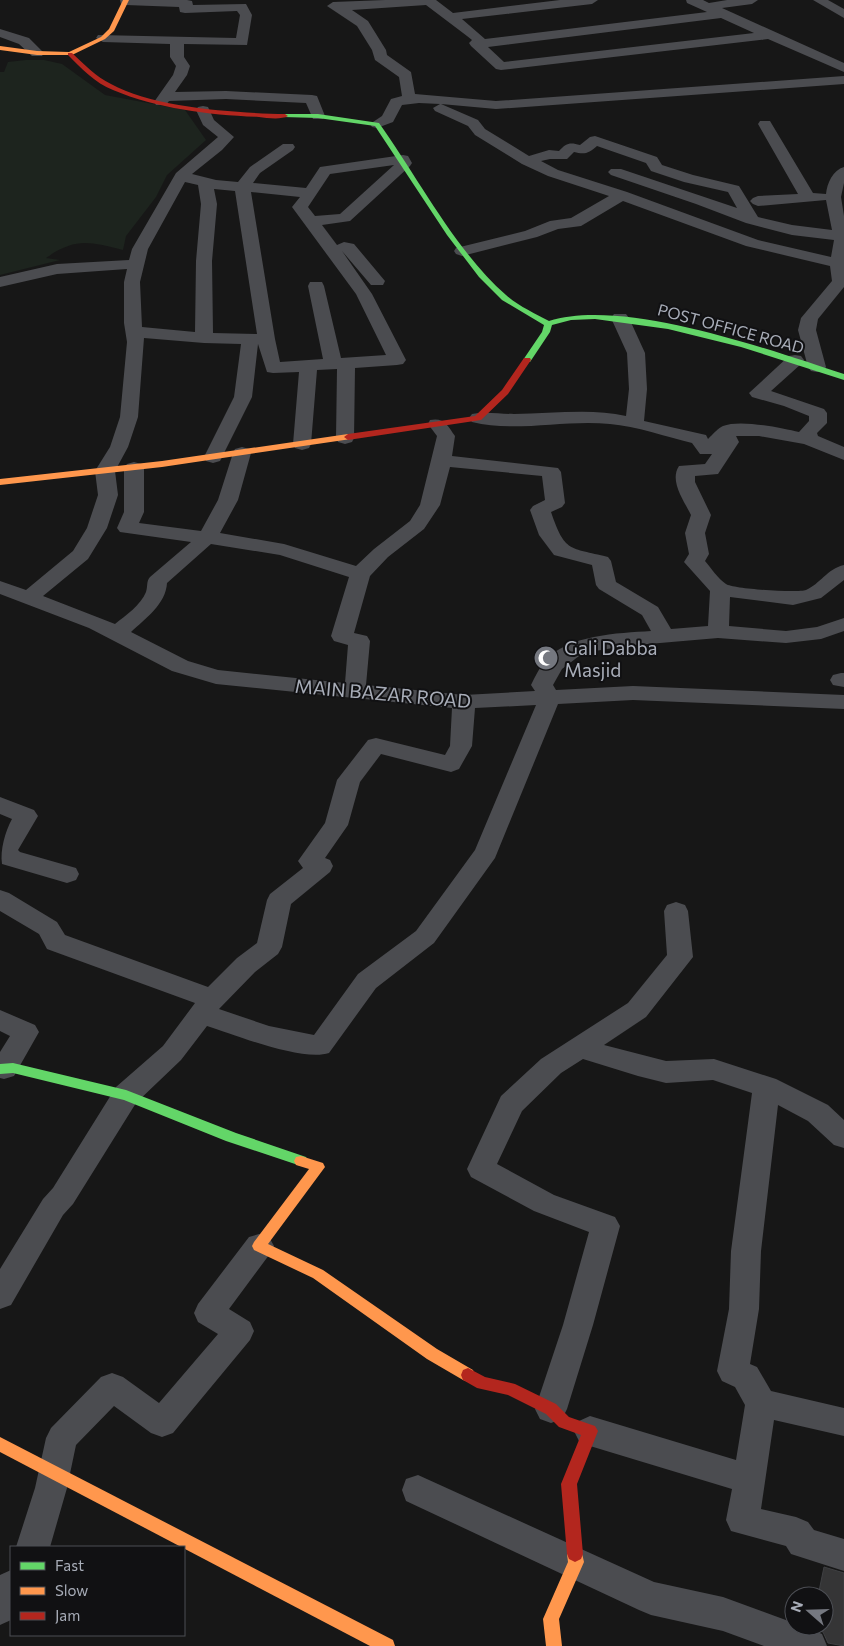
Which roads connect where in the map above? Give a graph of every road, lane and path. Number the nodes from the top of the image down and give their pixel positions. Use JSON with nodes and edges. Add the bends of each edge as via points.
{"nodes":[{"id":1,"x":452,"y":0,"type":"edge"},
{"id":2,"x":592,"y":0,"type":"edge"},
{"id":3,"x":752,"y":0,"type":"edge"},
{"id":4,"x":819,"y":0,"type":"edge"},
{"id":5,"x":126,"y":1,"type":"edge"},
{"id":6,"x":431,"y":3,"type":"junction"},
{"id":7,"x":699,"y":3,"type":"edge"},
{"id":8,"x":332,"y":4,"type":"edge"},
{"id":9,"x":720,"y":14,"type":"junction"},
{"id":10,"x":844,"y":14,"type":"edge"},
{"id":11,"x":449,"y":17,"type":"junction"},
{"id":12,"x":741,"y":23,"type":"junction"},
{"id":13,"x":0,"y":33,"type":"edge"},
{"id":14,"x":768,"y":35,"type":"junction"},
{"id":15,"x":103,"y":38,"type":"junction"},
{"id":16,"x":474,"y":38,"type":"junction"},
{"id":17,"x":176,"y":40,"type":"junction"},
{"id":18,"x":0,"y":48,"type":"edge"},
{"id":19,"x":37,"y":53,"type":"junction"},
{"id":20,"x":70,"y":54,"type":"junction"},
{"id":21,"x":488,"y":56,"type":"junction"},
{"id":22,"x":841,"y":65,"type":"edge"},
{"id":23,"x":844,"y":80,"type":"edge"},
{"id":24,"x":597,"y":84,"type":"dead end"},
{"id":25,"x":634,"y":96,"type":"junction"},
{"id":26,"x":409,"y":98,"type":"junction"},
{"id":27,"x":162,"y":100,"type":"junction"},
{"id":28,"x":428,"y":100,"type":"junction"},
{"id":29,"x":202,"y":110,"type":"junction"},
{"id":30,"x":318,"y":116,"type":"junction"},
{"id":31,"x":377,"y":124,"type":"junction"},
{"id":32,"x":765,"y":124,"type":"dead end"},
{"id":33,"x":288,"y":147,"type":"dead end"},
{"id":34,"x":527,"y":160,"type":"junction"},
{"id":35,"x":404,"y":161,"type":"junction"},
{"id":36,"x":616,"y":172,"type":"dead end"},
{"id":37,"x":844,"y":172,"type":"edge"},
{"id":38,"x":181,"y":176,"type":"junction"},
{"id":39,"x":205,"y":182,"type":"junction"},
{"id":40,"x":242,"y":187,"type":"junction"},
{"id":41,"x":311,"y":193,"type":"junction"},
{"id":42,"x":622,"y":195,"type":"junction"},
{"id":43,"x":833,"y":196,"type":"junction"},
{"id":44,"x":808,"y":198,"type":"junction"},
{"id":45,"x":758,"y":201,"type":"dead end"},
{"id":46,"x":752,"y":220,"type":"junction"},
{"id":47,"x":312,"y":221,"type":"junction"},
{"id":48,"x":840,"y":236,"type":"junction"},
{"id":49,"x":328,"y":246,"type":"junction"},
{"id":50,"x":462,"y":252,"type":"junction"},
{"id":51,"x":837,"y":263,"type":"junction"},
{"id":52,"x":136,"y":264,"type":"junction"},
{"id":53,"x":377,"y":281,"type":"dead end"},
{"id":54,"x":842,"y":281,"type":"edge"},
{"id":55,"x":0,"y":282,"type":"edge"},
{"id":56,"x":316,"y":286,"type":"dead end"},
{"id":57,"x":620,"y":318,"type":"junction"},
{"id":58,"x":548,"y":324,"type":"junction"},
{"id":59,"x":134,"y":332,"type":"junction"},
{"id":60,"x":204,"y":338,"type":"junction"},
{"id":61,"x":258,"y":339,"type":"junction"},
{"id":62,"x":795,"y":360,"type":"junction"},
{"id":63,"x":340,"y":364,"type":"junction"},
{"id":64,"x":308,"y":366,"type":"junction"},
{"id":65,"x":817,"y":367,"type":"junction"},
{"id":66,"x":844,"y":376,"type":"edge"},
{"id":67,"x":478,"y":418,"type":"junction"},
{"id":68,"x":634,"y":423,"type":"junction"},
{"id":69,"x":437,"y":424,"type":"junction"},
{"id":70,"x":728,"y":430,"type":"junction"},
{"id":71,"x":345,"y":438,"type":"junction"},
{"id":72,"x":809,"y":439,"type":"junction"},
{"id":73,"x":302,"y":444,"type":"junction"},
{"id":74,"x":242,"y":453,"type":"junction"},
{"id":75,"x":844,"y":454,"type":"edge"},
{"id":76,"x":213,"y":457,"type":"junction"},
{"id":77,"x":441,"y":460,"type":"junction"},
{"id":78,"x":134,"y":468,"type":"junction"},
{"id":79,"x":105,"y":471,"type":"junction"},
{"id":80,"x":0,"y":482,"type":"edge"},
{"id":81,"x":204,"y":538,"type":"junction"},
{"id":82,"x":844,"y":572,"type":"edge"},
{"id":83,"x":360,"y":574,"type":"junction"},
{"id":84,"x":0,"y":587,"type":"edge"},
{"id":85,"x":720,"y":590,"type":"junction"},
{"id":86,"x":28,"y":598,"type":"junction"},
{"id":87,"x":844,"y":624,"type":"edge"},
{"id":88,"x":718,"y":632,"type":"junction"},
{"id":89,"x":116,"y":634,"type":"junction"},
{"id":90,"x":664,"y":636,"type":"junction"},
{"id":91,"x":355,"y":692,"type":"junction"},
{"id":92,"x":550,"y":697,"type":"junction"},
{"id":93,"x":464,"y":702,"type":"junction"},
{"id":94,"x":844,"y":702,"type":"edge"},
{"id":95,"x":0,"y":805,"type":"edge"},
{"id":96,"x":67,"y":874,"type":"dead end"},
{"id":97,"x":0,"y":899,"type":"edge"},
{"id":98,"x":676,"y":911,"type":"dead end"},
{"id":99,"x":206,"y":1006,"type":"junction"},
{"id":100,"x":0,"y":1020,"type":"edge"},
{"id":101,"x":580,"y":1048,"type":"junction"},
{"id":102,"x":2,"y":1069,"type":"edge"},
{"id":103,"x":766,"y":1087,"type":"junction"},
{"id":104,"x":126,"y":1095,"type":"junction"},
{"id":105,"x":844,"y":1137,"type":"edge"},
{"id":106,"x":259,"y":1246,"type":"junction"},
{"id":107,"x":0,"y":1296,"type":"edge"},
{"id":108,"x":762,"y":1403,"type":"junction"},
{"id":109,"x":551,"y":1409,"type":"junction"},
{"id":110,"x":844,"y":1422,"type":"edge"},
{"id":111,"x":590,"y":1431,"type":"junction"},
{"id":112,"x":0,"y":1444,"type":"edge"},
{"id":113,"x":54,"y":1472,"type":"junction"},
{"id":114,"x":750,"y":1479,"type":"junction"},
{"id":115,"x":418,"y":1490,"type":"dead end"},
{"id":116,"x":33,"y":1546,"type":"edge"},
{"id":117,"x":844,"y":1555,"type":"edge"},
{"id":118,"x":576,"y":1562,"type":"junction"},
{"id":119,"x":10,"y":1589,"type":"edge"},
{"id":120,"x":0,"y":1608,"type":"edge"},
{"id":121,"x":387,"y":1646,"type":"edge"},
{"id":122,"x":554,"y":1646,"type":"edge"},
{"id":123,"x":810,"y":1646,"type":"edge"}],
"edges":[{"from":1,"to":6,"type":"street"},
{"from":2,"to":11,"type":"street"},
{"from":3,"to":7,"type":"street"},
{"from":4,"to":10,"type":"street"},
{"from":5,"to":15,"type":"main road","via":[[112,30]]},
{"from":5,"to":17,"type":"street","via":[[187,4],[185,9],[241,7],[246,15],[242,42]]},
{"from":6,"to":8,"type":"street"},
{"from":6,"to":11,"type":"street"},
{"from":7,"to":9,"type":"street"},
{"from":7,"to":16,"type":"street"},
{"from":8,"to":26,"type":"street","via":[[363,24],[380,57],[406,75]]},
{"from":9,"to":12,"type":"street"},
{"from":9,"to":16,"type":"street"},
{"from":11,"to":16,"type":"street"},
{"from":12,"to":14,"type":"street"},
{"from":12,"to":21,"type":"street"},
{"from":13,"to":19,"type":"street","via":[[24,41]]},
{"from":14,"to":21,"type":"street","via":[[514,66],[501,66]]},
{"from":14,"to":22,"type":"street"},
{"from":15,"to":17,"type":"street"},
{"from":15,"to":20,"type":"main road"},
{"from":16,"to":21,"type":"street"},
{"from":17,"to":27,"type":"street","via":[[176,57],[183,66]]},
{"from":18,"to":19,"type":"main road"},
{"from":19,"to":20,"type":"main road"},
{"from":20,"to":27,"type":"main road","via":[[94,76],[114,88]]},
{"from":23,"to":25,"type":"street"},
{"from":24,"to":25,"type":"street","via":[[627,82]]},
{"from":25,"to":28,"type":"street","via":[[482,106]]},
{"from":26,"to":28,"type":"street"},
{"from":26,"to":31,"type":"street","via":[[396,102],[388,119]]},
{"from":27,"to":29,"type":"main road"},
{"from":27,"to":30,"type":"street","via":[[226,95],[312,99]]},
{"from":28,"to":34,"type":"street","via":[[473,123],[480,132]]},
{"from":29,"to":30,"type":"main road","via":[[251,116]]},
{"from":29,"to":38,"type":"street","via":[[208,122],[227,137]]},
{"from":30,"to":31,"type":"main road"},
{"from":31,"to":35,"type":"main road"},
{"from":32,"to":44,"type":"street"},
{"from":33,"to":40,"type":"street","via":[[255,170]]},
{"from":34,"to":42,"type":"street","via":[[562,176]]},
{"from":34,"to":46,"type":"street","via":[[549,154],[562,156],[571,147],[583,150],[595,140],[652,160],[656,168],[734,189]]},
{"from":35,"to":41,"type":"street","via":[[325,170]]},
{"from":35,"to":47,"type":"street","via":[[344,218]]},
{"from":35,"to":50,"type":"main road"},
{"from":36,"to":46,"type":"street"},
{"from":37,"to":43,"type":"street","via":[[837,178]]},
{"from":38,"to":39,"type":"street"},
{"from":38,"to":52,"type":"street","via":[[140,249]]},
{"from":39,"to":40,"type":"street"},
{"from":39,"to":60,"type":"street","via":[[209,204],[204,261]]},
{"from":40,"to":41,"type":"street"},
{"from":40,"to":61,"type":"street"},
{"from":41,"to":47,"type":"street","via":[[300,207]]},
{"from":42,"to":50,"type":"street","via":[[575,223],[556,224]]},
{"from":42,"to":51,"type":"street","via":[[752,243]]},
{"from":43,"to":44,"type":"street"},
{"from":43,"to":48,"type":"street"},
{"from":44,"to":45,"type":"street"},
{"from":46,"to":48,"type":"street","via":[[792,230]]},
{"from":47,"to":49,"type":"street"},
{"from":48,"to":51,"type":"street","via":[[842,244]]},
{"from":49,"to":53,"type":"street","via":[[348,247]]},
{"from":49,"to":63,"type":"street","via":[[364,294],[397,360]]},
{"from":50,"to":58,"type":"main road","via":[[501,296]]},
{"from":51,"to":54,"type":"street"},
{"from":52,"to":55,"type":"street","via":[[57,269]]},
{"from":52,"to":59,"type":"street","via":[[132,282]]},
{"from":54,"to":65,"type":"street","via":[[810,318],[807,330]]},
{"from":56,"to":63,"type":"street"},
{"from":57,"to":58,"type":"main road","name":"POST OFFICE ROAD","via":[[602,316]]},
{"from":57,"to":62,"type":"main road","name":"POST OFFICE ROAD","via":[[681,328]]},
{"from":57,"to":68,"type":"street","via":[[636,353],[638,389]]},
{"from":58,"to":67,"type":"main road","via":[[546,332],[505,392]]},
{"from":59,"to":60,"type":"street"},
{"from":59,"to":79,"type":"street","via":[[136,342],[129,417],[119,447]]},
{"from":60,"to":61,"type":"street"},
{"from":61,"to":64,"type":"street","via":[[273,368]]},
{"from":61,"to":76,"type":"street","via":[[243,397]]},
{"from":62,"to":65,"type":"main road","name":"POST OFFICE ROAD"},
{"from":62,"to":72,"type":"street","via":[[758,393],[818,413],[818,423],[808,432]]},
{"from":63,"to":64,"type":"street"},
{"from":63,"to":71,"type":"street"},
{"from":64,"to":73,"type":"street"},
{"from":65,"to":66,"type":"main road","name":"POST OFFICE ROAD"},
{"from":67,"to":68,"type":"street","via":[[610,418]]},
{"from":67,"to":69,"type":"main road"},
{"from":68,"to":70,"type":"street","via":[[699,439],[707,450]]},
{"from":69,"to":71,"type":"main road"},
{"from":69,"to":77,"type":"street","via":[[446,436]]},
{"from":70,"to":72,"type":"street","via":[[759,430]]},
{"from":70,"to":85,"type":"street","via":[[730,442],[711,470],[686,470],[686,482],[701,515],[695,533],[699,554],[694,562]]},
{"from":71,"to":73,"type":"main road"},
{"from":72,"to":75,"type":"street"},
{"from":73,"to":74,"type":"main road"},
{"from":74,"to":76,"type":"main road"},
{"from":74,"to":81,"type":"street","via":[[215,526]]},
{"from":76,"to":78,"type":"main road"},
{"from":77,"to":83,"type":"street","via":[[430,505],[404,538],[381,553]]},
{"from":77,"to":90,"type":"street","via":[[551,472],[555,503],[540,510],[549,536],[561,551],[601,561],[606,585],[651,610]]},
{"from":78,"to":79,"type":"main road"},
{"from":78,"to":81,"type":"street","via":[[134,512],[127,528]]},
{"from":79,"to":80,"type":"main road"},
{"from":79,"to":86,"type":"street","via":[[108,495],[97,528],[81,556]]},
{"from":81,"to":83,"type":"street","via":[[284,550]]},
{"from":81,"to":89,"type":"street","via":[[189,556],[156,581],[156,594]]},
{"from":82,"to":85,"type":"street","via":[[814,594],[793,599]]},
{"from":83,"to":91,"type":"street","via":[[342,636],[359,641]]},
{"from":84,"to":86,"type":"street","name":"MAIN BAZAR ROAD"},
{"from":85,"to":88,"type":"street"},
{"from":86,"to":89,"type":"street","name":"MAIN BAZAR ROAD","via":[[96,623]]},
{"from":87,"to":88,"type":"street","via":[[820,633],[786,637]]},
{"from":88,"to":90,"type":"street"},
{"from":89,"to":91,"type":"street","name":"MAIN BAZAR ROAD","via":[[180,666],[216,677]]},
{"from":90,"to":92,"type":"street","via":[[576,648],[553,665],[542,685]]},
{"from":91,"to":93,"type":"street","name":"MAIN BAZAR ROAD"},
{"from":92,"to":93,"type":"street","name":"MAIN BAZAR ROAD"},
{"from":92,"to":94,"type":"street","name":"MAIN BAZAR ROAD","via":[[633,693]]},
{"from":92,"to":99,"type":"street","via":[[486,852],[425,937],[367,981],[320,1046],[268,1036]]},
{"from":93,"to":99,"type":"street","via":[[461,746],[450,764],[376,745],[367,755],[349,780],[336,825],[310,861],[321,866],[279,900],[269,947],[246,965]]},
{"from":95,"to":96,"type":"street","via":[[26,816],[6,851],[11,858]]},
{"from":97,"to":99,"type":"street","via":[[48,928],[56,942]]},
{"from":98,"to":101,"type":"street","via":[[680,956],[637,1010]]},
{"from":99,"to":104,"type":"street","via":[[172,1053]]},
{"from":100,"to":102,"type":"street","via":[[26,1032]]},
{"from":101,"to":103,"type":"street","via":[[666,1072],[714,1069]]},
{"from":101,"to":109,"type":"street","via":[[551,1066],[511,1104],[481,1169],[544,1203],[605,1226]]},
{"from":102,"to":104,"type":"main road","via":[[13,1068]]},
{"from":103,"to":105,"type":"street","via":[[818,1113]]},
{"from":103,"to":108,"type":"street","via":[[746,1250],[744,1309],[732,1371],[746,1377]]},
{"from":104,"to":106,"type":"main road","via":[[318,1167]]},
{"from":104,"to":107,"type":"street"},
{"from":106,"to":109,"type":"main road","via":[[318,1274],[432,1354],[482,1383],[510,1389]]},
{"from":106,"to":113,"type":"street","via":[[209,1313],[239,1330],[162,1423],[112,1387],[62,1438]]},
{"from":108,"to":110,"type":"street"},
{"from":108,"to":114,"type":"street"},
{"from":109,"to":111,"type":"main road","via":[[564,1422]]},
{"from":111,"to":114,"type":"street"},
{"from":111,"to":118,"type":"main road","via":[[570,1484]]},
{"from":112,"to":113,"type":"main road"},
{"from":113,"to":116,"type":"street"},
{"from":113,"to":121,"type":"main road"},
{"from":114,"to":117,"type":"street","via":[[743,1520],[796,1533],[803,1543]]},
{"from":115,"to":118,"type":"street"},
{"from":118,"to":122,"type":"main road","via":[[551,1619]]},
{"from":118,"to":123,"type":"street","via":[[652,1598],[723,1614]]},
{"from":119,"to":120,"type":"street"}]}
